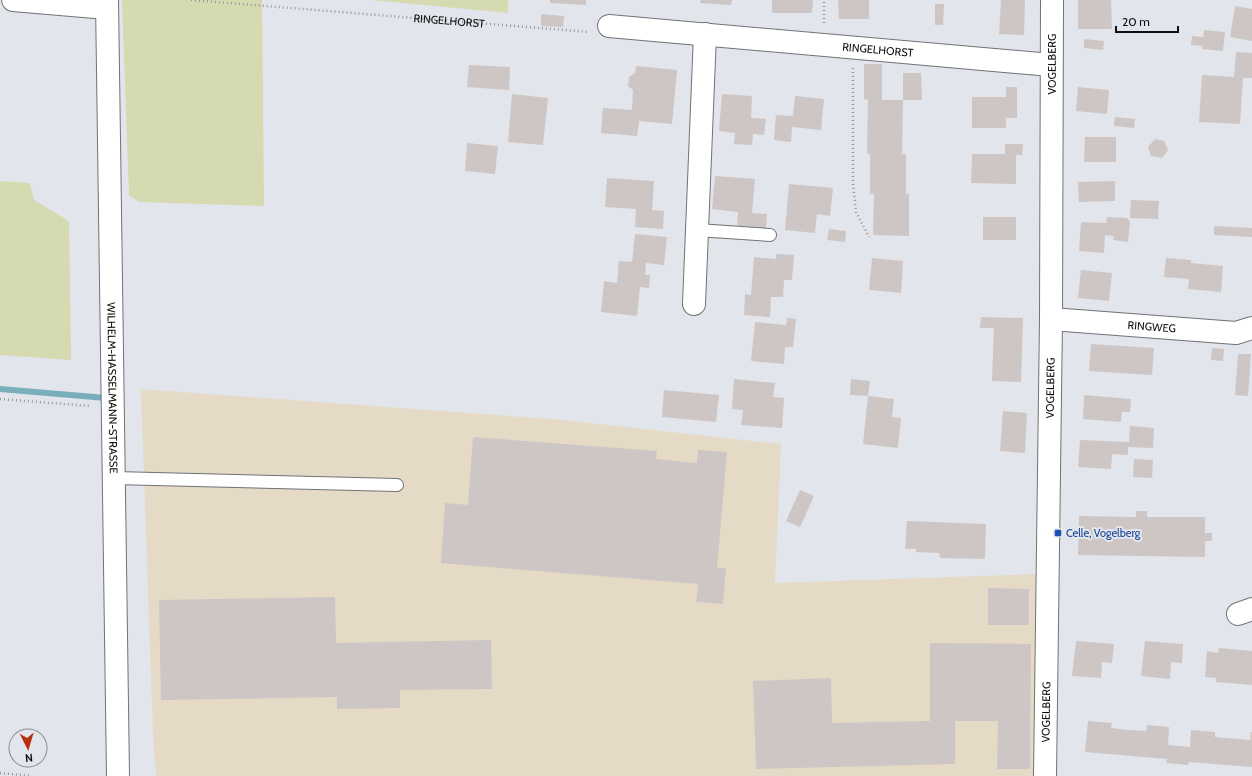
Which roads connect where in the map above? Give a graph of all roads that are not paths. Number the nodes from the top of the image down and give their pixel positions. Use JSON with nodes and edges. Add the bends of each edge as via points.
{"nodes":[{"id":1,"x":13,"y":0,"type":"edge"},
{"id":2,"x":1052,"y":0,"type":"edge"},
{"id":3,"x":107,"y":4,"type":"edge"},
{"id":4,"x":609,"y":26,"type":"road end"},
{"id":5,"x":705,"y":34,"type":"junction"},
{"id":6,"x":1051,"y":65,"type":"junction"},
{"id":7,"x":697,"y":230,"type":"junction"},
{"id":8,"x":770,"y":235,"type":"dead end"},
{"id":9,"x":694,"y":304,"type":"dead end"},
{"id":10,"x":1051,"y":318,"type":"junction"},
{"id":11,"x":1252,"y":328,"type":"edge"},
{"id":12,"x":114,"y":478,"type":"junction"},
{"id":13,"x":397,"y":485,"type":"dead end"},
{"id":14,"x":118,"y":776,"type":"edge"},
{"id":15,"x":1046,"y":776,"type":"edge"}],
"edges":[{"from":1,"to":3,"type":"street"},
{"from":2,"to":6,"type":"street","name":"VOGELBERG"},
{"from":3,"to":12,"type":"street","name":"WILHELM-HASSELMANN-STRASSE"},
{"from":4,"to":5,"type":"street","name":"RINGELHORST"},
{"from":5,"to":6,"type":"street","name":"RINGELHORST"},
{"from":5,"to":7,"type":"street"},
{"from":6,"to":10,"type":"street","name":"VOGELBERG"},
{"from":7,"to":8,"type":"lane"},
{"from":7,"to":9,"type":"street"},
{"from":10,"to":11,"type":"street","name":"RINGWEG","via":[[1236,333]]},
{"from":10,"to":15,"type":"street","name":"VOGELBERG"},
{"from":12,"to":13,"type":"lane"},
{"from":12,"to":14,"type":"street","name":"WILHELM-HASSELMANN-STRASSE"}]}
